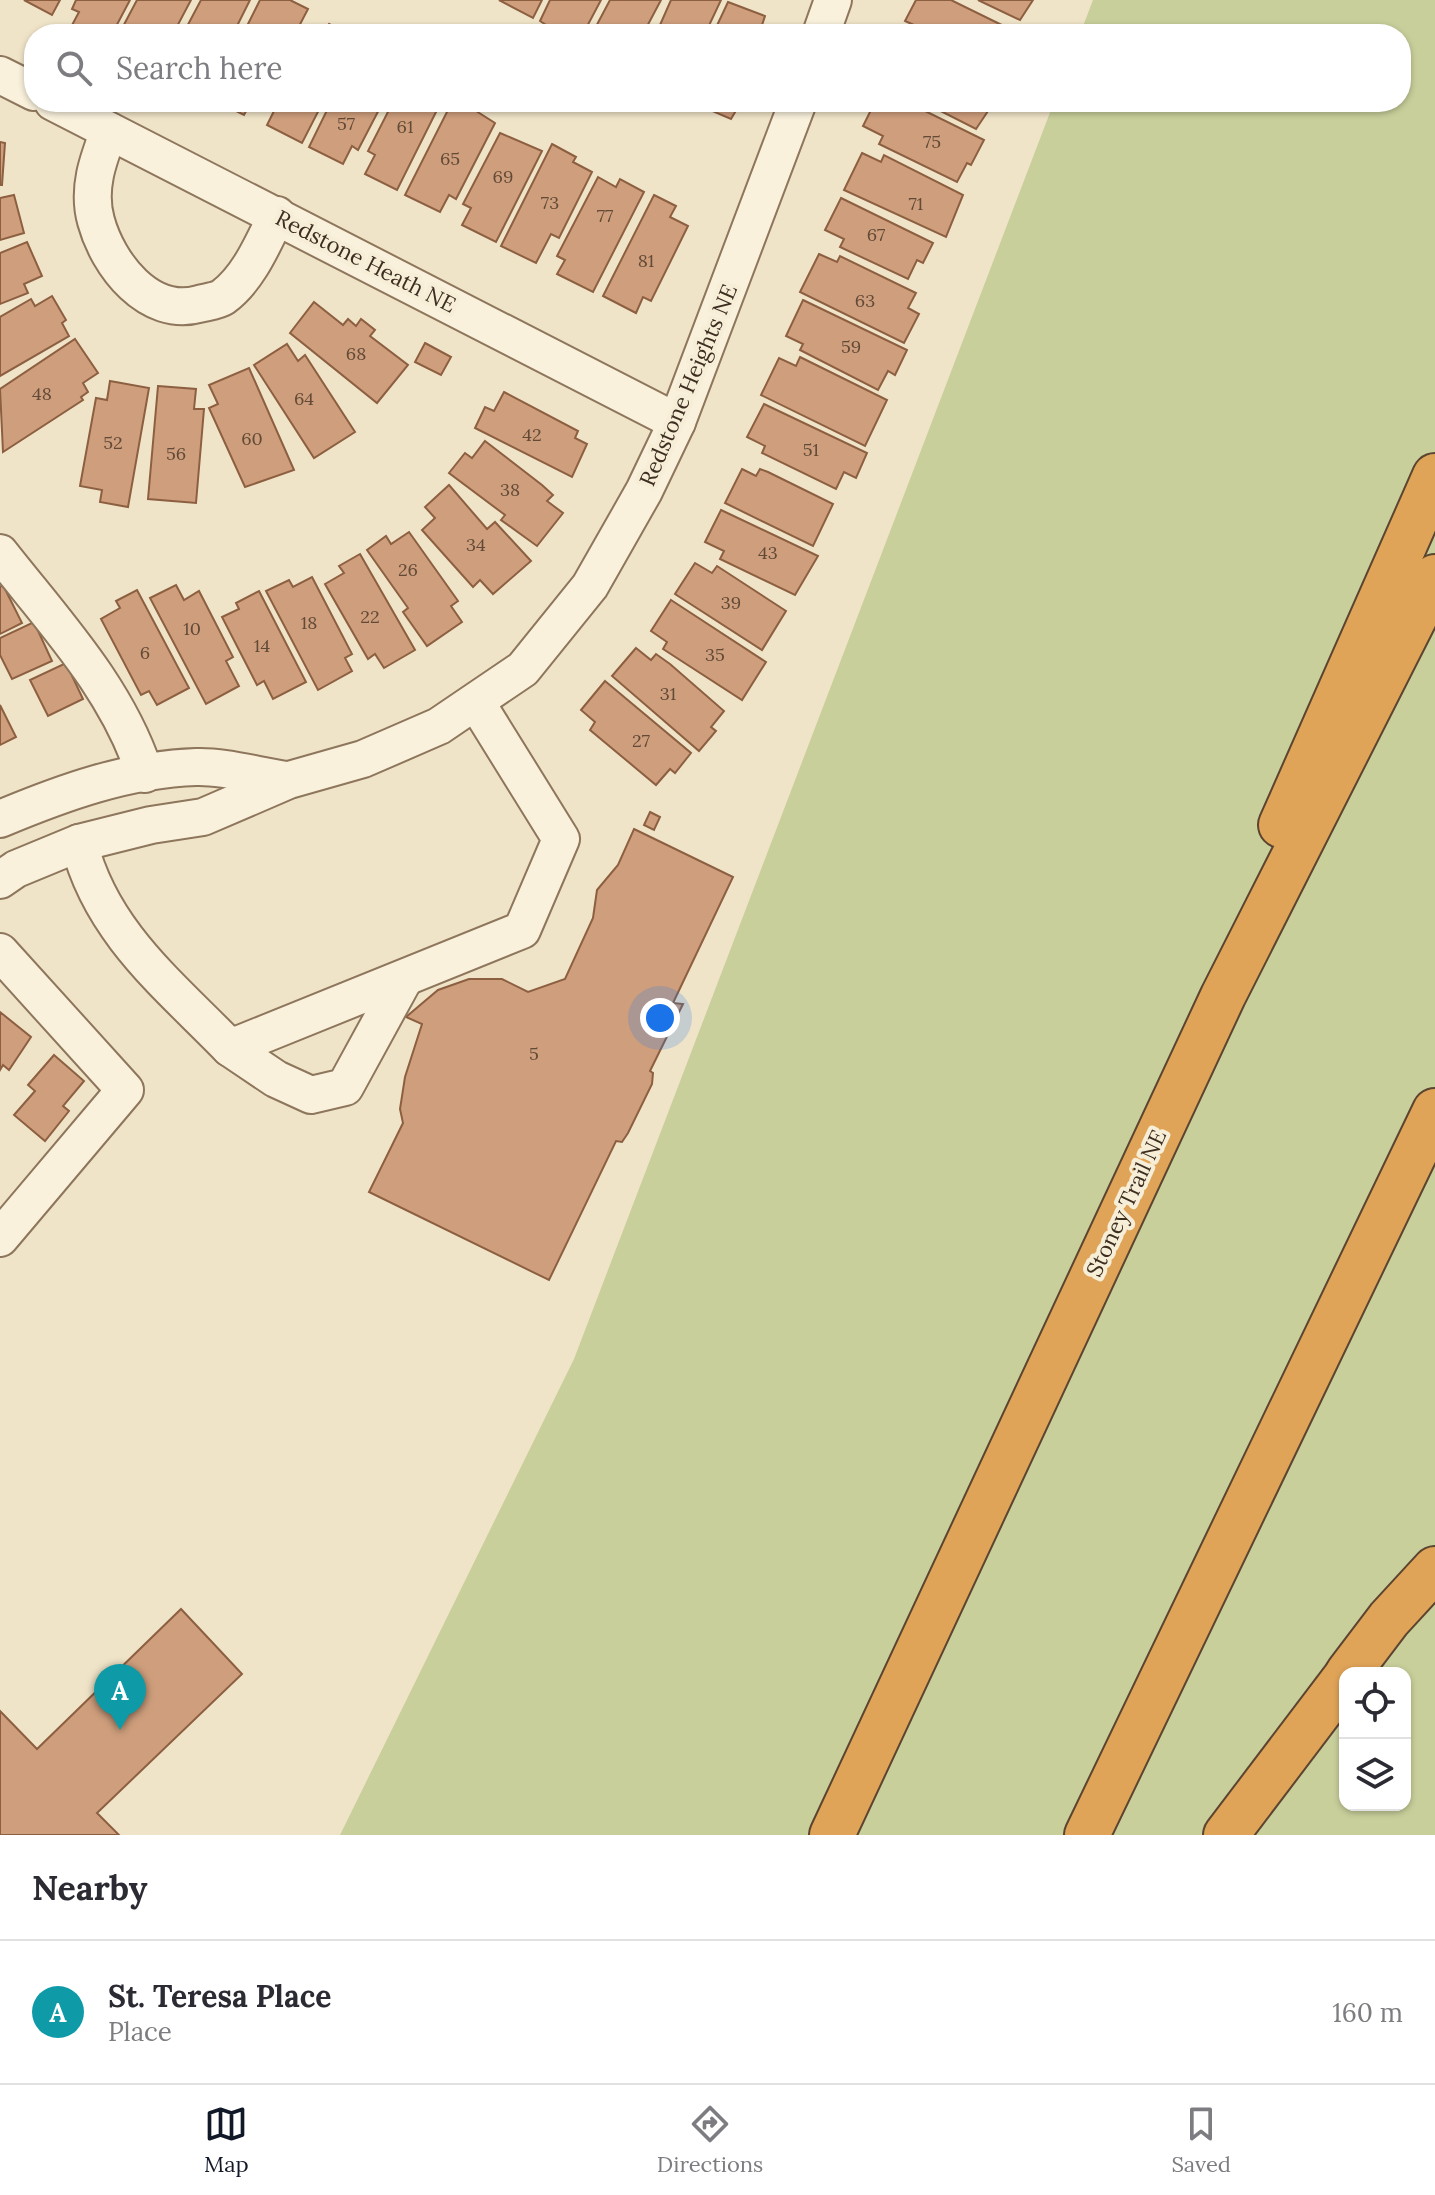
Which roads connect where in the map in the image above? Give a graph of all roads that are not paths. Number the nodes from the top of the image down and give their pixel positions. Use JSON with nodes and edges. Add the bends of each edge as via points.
{"nodes":[{"id":1,"x":833,"y":0,"type":"edge"},
{"id":2,"x":825,"y":24,"type":"edge"},
{"id":3,"x":0,"y":75,"type":"edge"},
{"id":4,"x":24,"y":87,"type":"edge"},
{"id":5,"x":72,"y":112,"type":"edge"},
{"id":6,"x":794,"y":112,"type":"edge"},
{"id":7,"x":109,"y":131,"type":"junction"},
{"id":8,"x":277,"y":215,"type":"junction"},
{"id":9,"x":677,"y":422,"type":"junction"},
{"id":10,"x":1435,"y":476,"type":"edge"},
{"id":11,"x":0,"y":553,"type":"edge"},
{"id":12,"x":1435,"y":577,"type":"edge"},
{"id":13,"x":476,"y":702,"type":"junction"},
{"id":14,"x":145,"y":774,"type":"junction"},
{"id":15,"x":289,"y":780,"type":"junction"},
{"id":16,"x":0,"y":819,"type":"edge"},
{"id":17,"x":79,"y":843,"type":"junction"},
{"id":18,"x":0,"y":880,"type":"edge"},
{"id":19,"x":0,"y":952,"type":"edge"},
{"id":20,"x":403,"y":981,"type":"junction"},
{"id":21,"x":1223,"y":996,"type":"junction"},
{"id":22,"x":230,"y":1048,"type":"junction"},
{"id":23,"x":1435,"y":1111,"type":"edge"},
{"id":24,"x":0,"y":1238,"type":"edge"},
{"id":25,"x":1435,"y":1569,"type":"edge"},
{"id":26,"x":1353,"y":1667,"type":"edge"},
{"id":27,"x":1339,"y":1686,"type":"edge"},
{"id":28,"x":832,"y":1835,"type":"edge"},
{"id":29,"x":1087,"y":1835,"type":"edge"},
{"id":30,"x":1226,"y":1835,"type":"edge"}],
"edges":[{"from":1,"to":2,"type":"street"},
{"from":3,"to":4,"type":"street"},
{"from":5,"to":7,"type":"street","name":"Redstone Heath NE"},
{"from":6,"to":9,"type":"street","name":"Redstone Heights NE"},
{"from":7,"to":8,"type":"street","name":"Redstone Heath NE"},
{"from":7,"to":8,"type":"street","via":[[93,170],[95,219],[115,265],[148,297],[183,309],[222,298],[255,260]]},
{"from":8,"to":9,"type":"street","name":"Redstone Heath NE"},
{"from":9,"to":13,"type":"street","name":"Redstone Heights NE","via":[[590,586],[523,669]]},
{"from":10,"to":21,"type":"highway","via":[[1275,838]]},
{"from":11,"to":14,"type":"street","via":[[90,665],[122,715]]},
{"from":12,"to":21,"type":"highway","name":"Stoney Trail NE"},
{"from":13,"to":15,"type":"street","name":"Redstone Heights NE","via":[[439,726],[363,759]]},
{"from":13,"to":20,"type":"street","via":[[561,839],[522,930]]},
{"from":14,"to":15,"type":"street","name":"Redstone Heights NE","via":[[197,767]]},
{"from":14,"to":16,"type":"street","name":"Redstone Heights NE","via":[[53,797]]},
{"from":15,"to":17,"type":"street","name":"Redstone Heights NE","via":[[203,817]]},
{"from":17,"to":18,"type":"street","name":"Redstone Heights NE"},
{"from":17,"to":22,"type":"street","via":[[95,894],[127,943]]},
{"from":19,"to":24,"type":"street","via":[[125,1090]]},
{"from":20,"to":22,"type":"street"},
{"from":20,"to":22,"type":"street","via":[[345,1087],[311,1095]]},
{"from":21,"to":28,"type":"highway","name":"Stoney Trail NE"},
{"from":23,"to":29,"type":"highway"},
{"from":25,"to":26,"type":"highway"},
{"from":27,"to":30,"type":"highway"}]}
